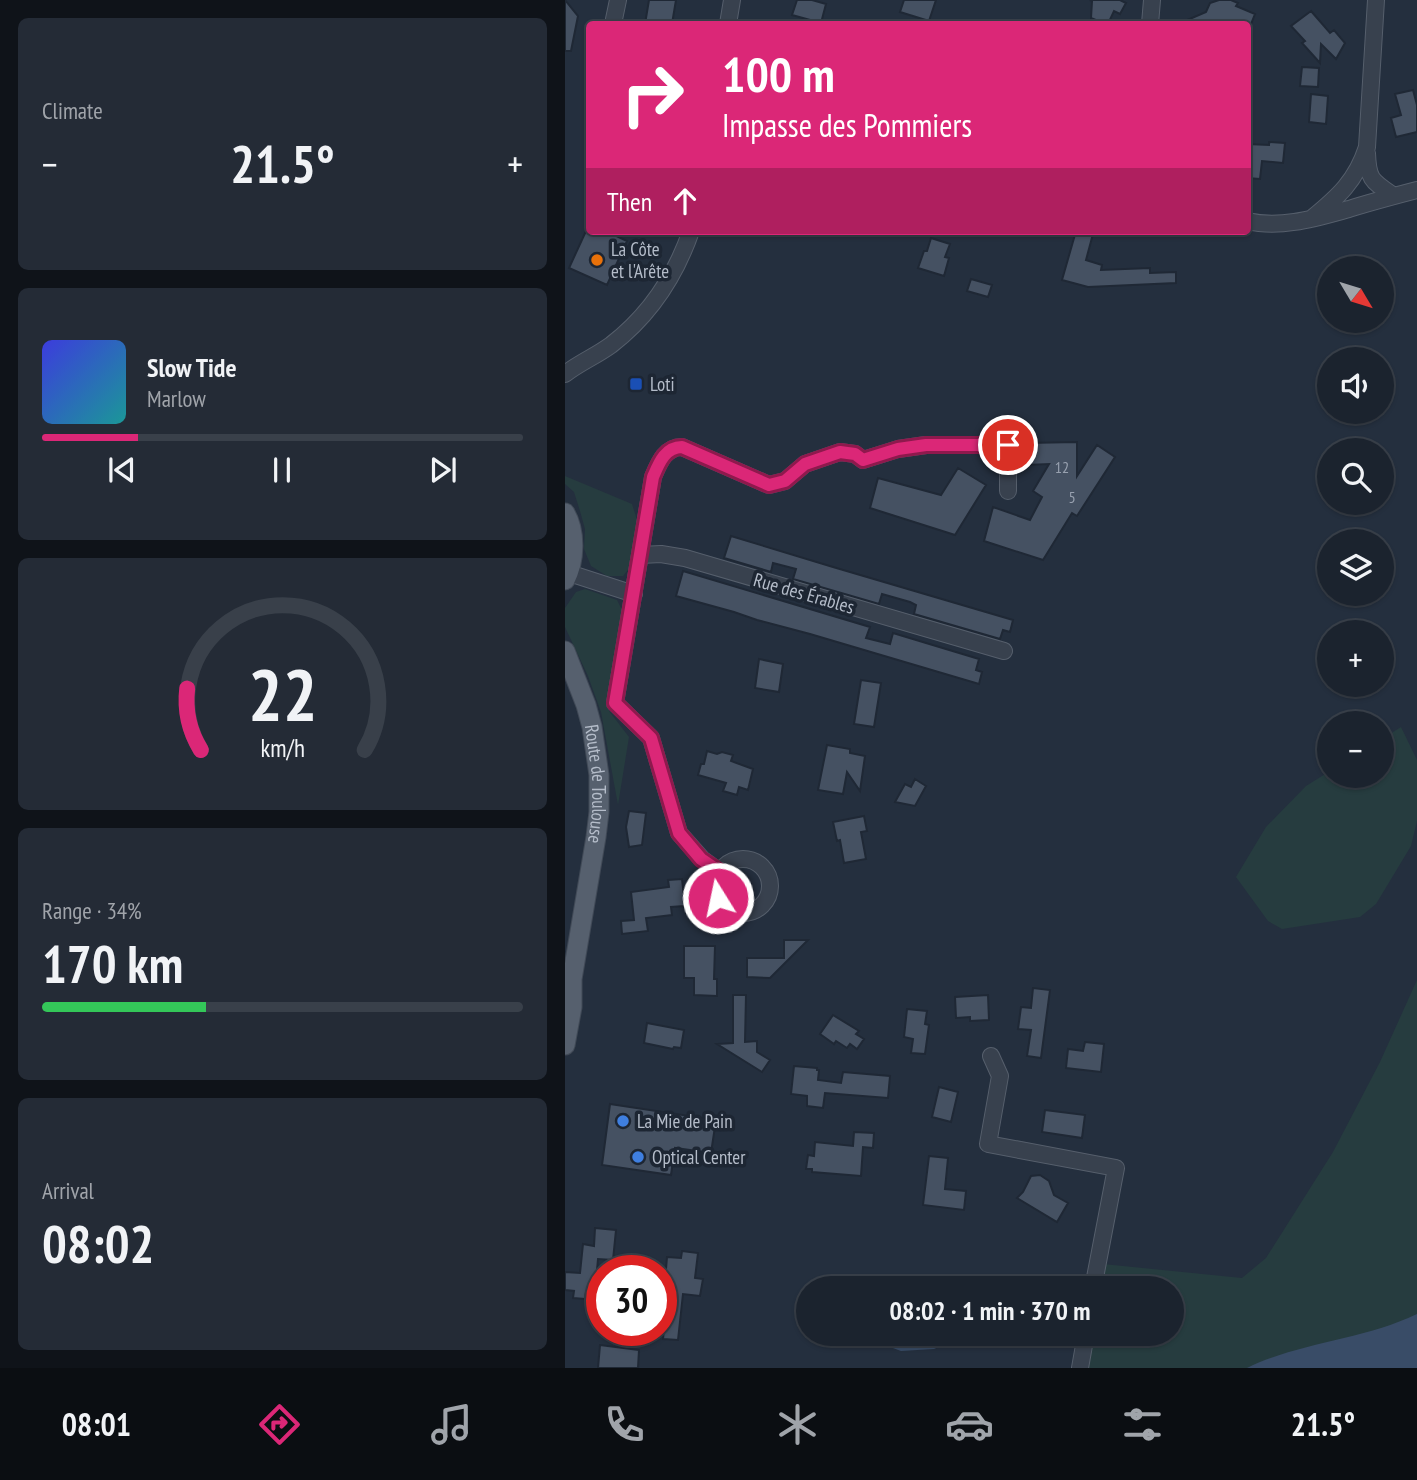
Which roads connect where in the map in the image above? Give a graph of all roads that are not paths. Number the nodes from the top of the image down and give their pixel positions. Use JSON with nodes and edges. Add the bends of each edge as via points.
{"nodes":[{"id":1,"x":618,"y":0,"type":"edge"},
{"id":2,"x":732,"y":0,"type":"edge"},
{"id":3,"x":1152,"y":0,"type":"edge"},
{"id":4,"x":1376,"y":0,"type":"edge"},
{"id":5,"x":614,"y":21,"type":"edge"},
{"id":6,"x":728,"y":21,"type":"edge"},
{"id":7,"x":1150,"y":21,"type":"edge"},
{"id":8,"x":1367,"y":147,"type":"junction"},
{"id":9,"x":1417,"y":190,"type":"edge"},
{"id":10,"x":1394,"y":196,"type":"junction"},
{"id":11,"x":1311,"y":219,"type":"junction"},
{"id":12,"x":1251,"y":222,"type":"edge"},
{"id":13,"x":690,"y":235,"type":"edge"},
{"id":14,"x":565,"y":374,"type":"edge"},
{"id":15,"x":1008,"y":491,"type":"dead end"},
{"id":16,"x":565,"y":513,"type":"edge"},
{"id":17,"x":641,"y":555,"type":"junction"},
{"id":18,"x":567,"y":576,"type":"edge"},
{"id":19,"x":634,"y":594,"type":"junction"},
{"id":20,"x":565,"y":651,"type":"edge"},
{"id":21,"x":1004,"y":651,"type":"dead end"},
{"id":22,"x":569,"y":670,"type":"edge"},
{"id":23,"x":720,"y":872,"type":"dead end"},
{"id":24,"x":568,"y":985,"type":"edge"},
{"id":25,"x":565,"y":1045,"type":"edge"},
{"id":26,"x":990,"y":1056,"type":"dead end"},
{"id":27,"x":1095,"y":1276,"type":"edge"},
{"id":28,"x":1084,"y":1346,"type":"edge"},
{"id":29,"x":1080,"y":1368,"type":"edge"}],
"edges":[{"from":1,"to":5,"type":"street"},
{"from":2,"to":6,"type":"street"},
{"from":3,"to":7,"type":"street"},
{"from":4,"to":8,"type":"street"},
{"from":8,"to":10,"type":"street","via":[[1373,180]]},
{"from":8,"to":11,"type":"street","via":[[1352,181]]},
{"from":9,"to":10,"type":"street"},
{"from":10,"to":11,"type":"street"},
{"from":11,"to":12,"type":"street"},
{"from":13,"to":14,"type":"street","via":[[673,275],[638,321],[611,345]]},
{"from":15,"to":17,"type":"street","via":[[1008,445],[926,445],[863,460],[840,452],[805,464],[785,481],[769,485],[675,447],[664,456],[653,477]]},
{"from":16,"to":18,"type":"main road","via":[[573,546]]},
{"from":17,"to":19,"type":"street"},
{"from":17,"to":21,"type":"street","name":"Rue des Érables","via":[[685,558]]},
{"from":18,"to":19,"type":"street"},
{"from":19,"to":23,"type":"street","via":[[615,703],[651,738],[679,833],[701,859]]},
{"from":20,"to":22,"type":"main road","name":"Route de Toulouse"},
{"from":22,"to":24,"type":"main road","name":"Route de Toulouse","via":[[592,727],[599,812]]},
{"from":24,"to":25,"type":"main road","name":"Route de Toulouse","via":[[572,1007]]},
{"from":26,"to":27,"type":"street","via":[[1000,1076],[988,1144],[1116,1168]]},
{"from":28,"to":29,"type":"street"}]}
